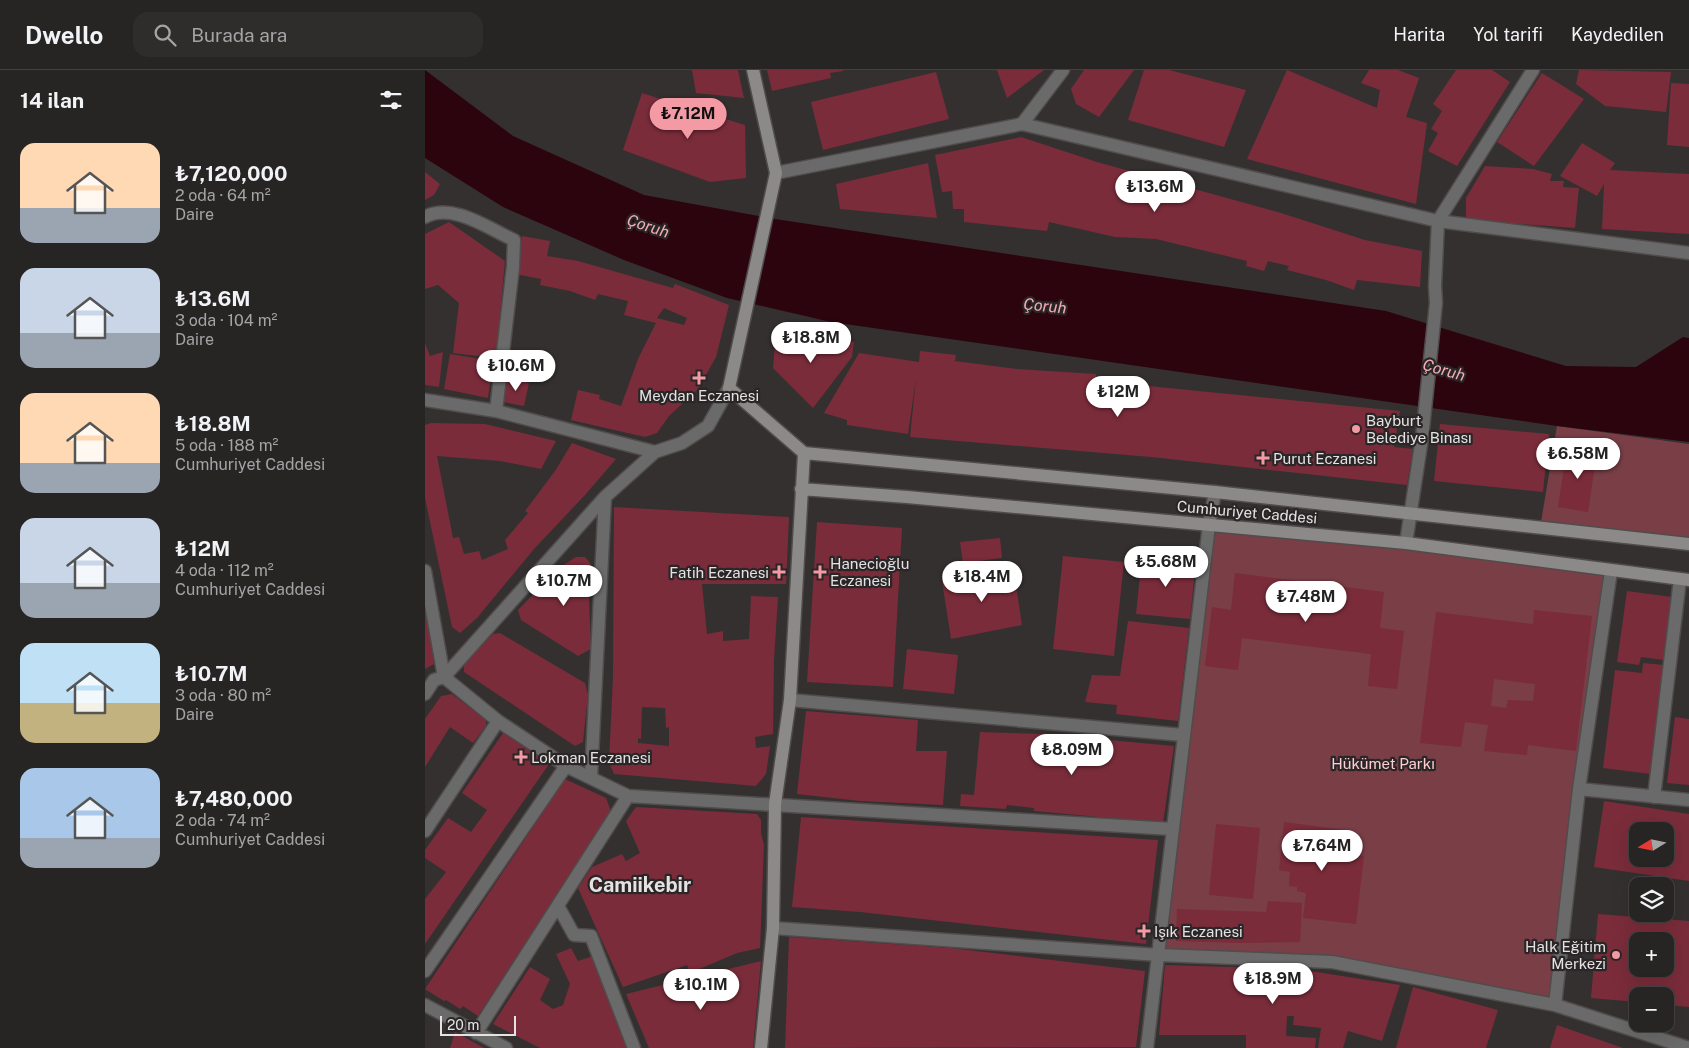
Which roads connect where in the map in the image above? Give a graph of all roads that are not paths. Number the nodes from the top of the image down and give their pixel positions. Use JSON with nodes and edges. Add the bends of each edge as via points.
{"nodes":[{"id":1,"x":753,"y":70,"type":"edge"},
{"id":2,"x":1063,"y":70,"type":"edge"},
{"id":3,"x":1533,"y":70,"type":"edge"},
{"id":4,"x":1022,"y":124,"type":"junction"},
{"id":5,"x":776,"y":173,"type":"junction"},
{"id":6,"x":425,"y":217,"type":"edge"},
{"id":7,"x":1438,"y":221,"type":"junction"},
{"id":8,"x":1689,"y":253,"type":"edge"},
{"id":9,"x":729,"y":388,"type":"junction"},
{"id":10,"x":425,"y":400,"type":"edge"},
{"id":11,"x":496,"y":411,"type":"junction"},
{"id":12,"x":655,"y":452,"type":"junction"},
{"id":13,"x":804,"y":453,"type":"junction"},
{"id":14,"x":801,"y":490,"type":"junction"},
{"id":15,"x":1215,"y":492,"type":"junction"},
{"id":16,"x":605,"y":497,"type":"junction"},
{"id":17,"x":1411,"y":515,"type":"junction"},
{"id":18,"x":1209,"y":525,"type":"junction"},
{"id":19,"x":1406,"y":543,"type":"junction"},
{"id":20,"x":1689,"y":544,"type":"edge"},
{"id":21,"x":425,"y":571,"type":"edge"},
{"id":22,"x":1611,"y":572,"type":"junction"},
{"id":23,"x":1685,"y":580,"type":"edge"},
{"id":24,"x":434,"y":679,"type":"edge"},
{"id":25,"x":425,"y":694,"type":"edge"},
{"id":26,"x":790,"y":700,"type":"junction"},
{"id":27,"x":498,"y":721,"type":"junction"},
{"id":28,"x":1183,"y":735,"type":"junction"},
{"id":29,"x":566,"y":766,"type":"junction"},
{"id":30,"x":591,"y":778,"type":"junction"},
{"id":31,"x":1579,"y":789,"type":"junction"},
{"id":32,"x":628,"y":796,"type":"junction"},
{"id":33,"x":1654,"y":797,"type":"junction"},
{"id":34,"x":1689,"y":800,"type":"edge"},
{"id":35,"x":775,"y":804,"type":"junction"},
{"id":36,"x":1171,"y":829,"type":"junction"},
{"id":37,"x":425,"y":831,"type":"edge"},
{"id":38,"x":559,"y":906,"type":"junction"},
{"id":39,"x":773,"y":928,"type":"junction"},
{"id":40,"x":1159,"y":955,"type":"junction"},
{"id":41,"x":425,"y":971,"type":"edge"},
{"id":42,"x":425,"y":1005,"type":"edge"},
{"id":43,"x":1555,"y":1005,"type":"junction"},
{"id":44,"x":476,"y":1033,"type":"junction"},
{"id":45,"x":506,"y":1048,"type":"edge"},
{"id":46,"x":634,"y":1048,"type":"edge"},
{"id":47,"x":761,"y":1048,"type":"edge"},
{"id":48,"x":1147,"y":1048,"type":"edge"},
{"id":49,"x":1689,"y":1048,"type":"edge"}],
"edges":[{"from":1,"to":5,"type":"main road"},
{"from":2,"to":4,"type":"street"},
{"from":3,"to":7,"type":"street"},
{"from":4,"to":5,"type":"street"},
{"from":4,"to":7,"type":"street"},
{"from":5,"to":9,"type":"main road"},
{"from":6,"to":11,"type":"street","via":[[434,212],[456,213],[514,240]]},
{"from":7,"to":8,"type":"street"},
{"from":7,"to":17,"type":"street","via":[[1436,303]]},
{"from":9,"to":12,"type":"street","via":[[708,426],[682,443]]},
{"from":9,"to":13,"type":"main road"},
{"from":10,"to":11,"type":"street"},
{"from":11,"to":12,"type":"street"},
{"from":12,"to":16,"type":"street"},
{"from":13,"to":14,"type":"main road"},
{"from":13,"to":15,"type":"main road","name":"Cumhuriyet Caddesi"},
{"from":14,"to":18,"type":"main road","name":"Cumhuriyet Caddesi"},
{"from":14,"to":26,"type":"main road"},
{"from":15,"to":17,"type":"main road","name":"Cumhuriyet Caddesi"},
{"from":15,"to":18,"type":"street"},
{"from":16,"to":24,"type":"street"},
{"from":16,"to":30,"type":"street"},
{"from":17,"to":19,"type":"street"},
{"from":17,"to":20,"type":"main road","name":"Cumhuriyet Caddesi"},
{"from":18,"to":19,"type":"main road","name":"Cumhuriyet Caddesi"},
{"from":18,"to":28,"type":"street"},
{"from":19,"to":22,"type":"main road","name":"Cumhuriyet Caddesi"},
{"from":21,"to":24,"type":"street"},
{"from":22,"to":23,"type":"main road","name":"Cumhuriyet Caddesi"},
{"from":22,"to":31,"type":"street"},
{"from":23,"to":33,"type":"street"},
{"from":24,"to":25,"type":"street"},
{"from":24,"to":27,"type":"street"},
{"from":26,"to":28,"type":"street"},
{"from":26,"to":35,"type":"main road"},
{"from":27,"to":29,"type":"street"},
{"from":27,"to":37,"type":"street"},
{"from":28,"to":36,"type":"street"},
{"from":29,"to":30,"type":"street"},
{"from":29,"to":41,"type":"street"},
{"from":30,"to":32,"type":"street"},
{"from":31,"to":33,"type":"street"},
{"from":31,"to":43,"type":"street"},
{"from":32,"to":35,"type":"street"},
{"from":32,"to":38,"type":"street"},
{"from":33,"to":34,"type":"street"},
{"from":35,"to":36,"type":"street"},
{"from":35,"to":39,"type":"main road"},
{"from":36,"to":40,"type":"street"},
{"from":38,"to":44,"type":"street"},
{"from":38,"to":46,"type":"street","via":[[574,935],[591,936]]},
{"from":39,"to":40,"type":"street"},
{"from":39,"to":47,"type":"main road"},
{"from":40,"to":43,"type":"street","via":[[1332,962]]},
{"from":40,"to":48,"type":"street"},
{"from":42,"to":44,"type":"street"},
{"from":43,"to":49,"type":"street"},
{"from":44,"to":45,"type":"street"}]}
